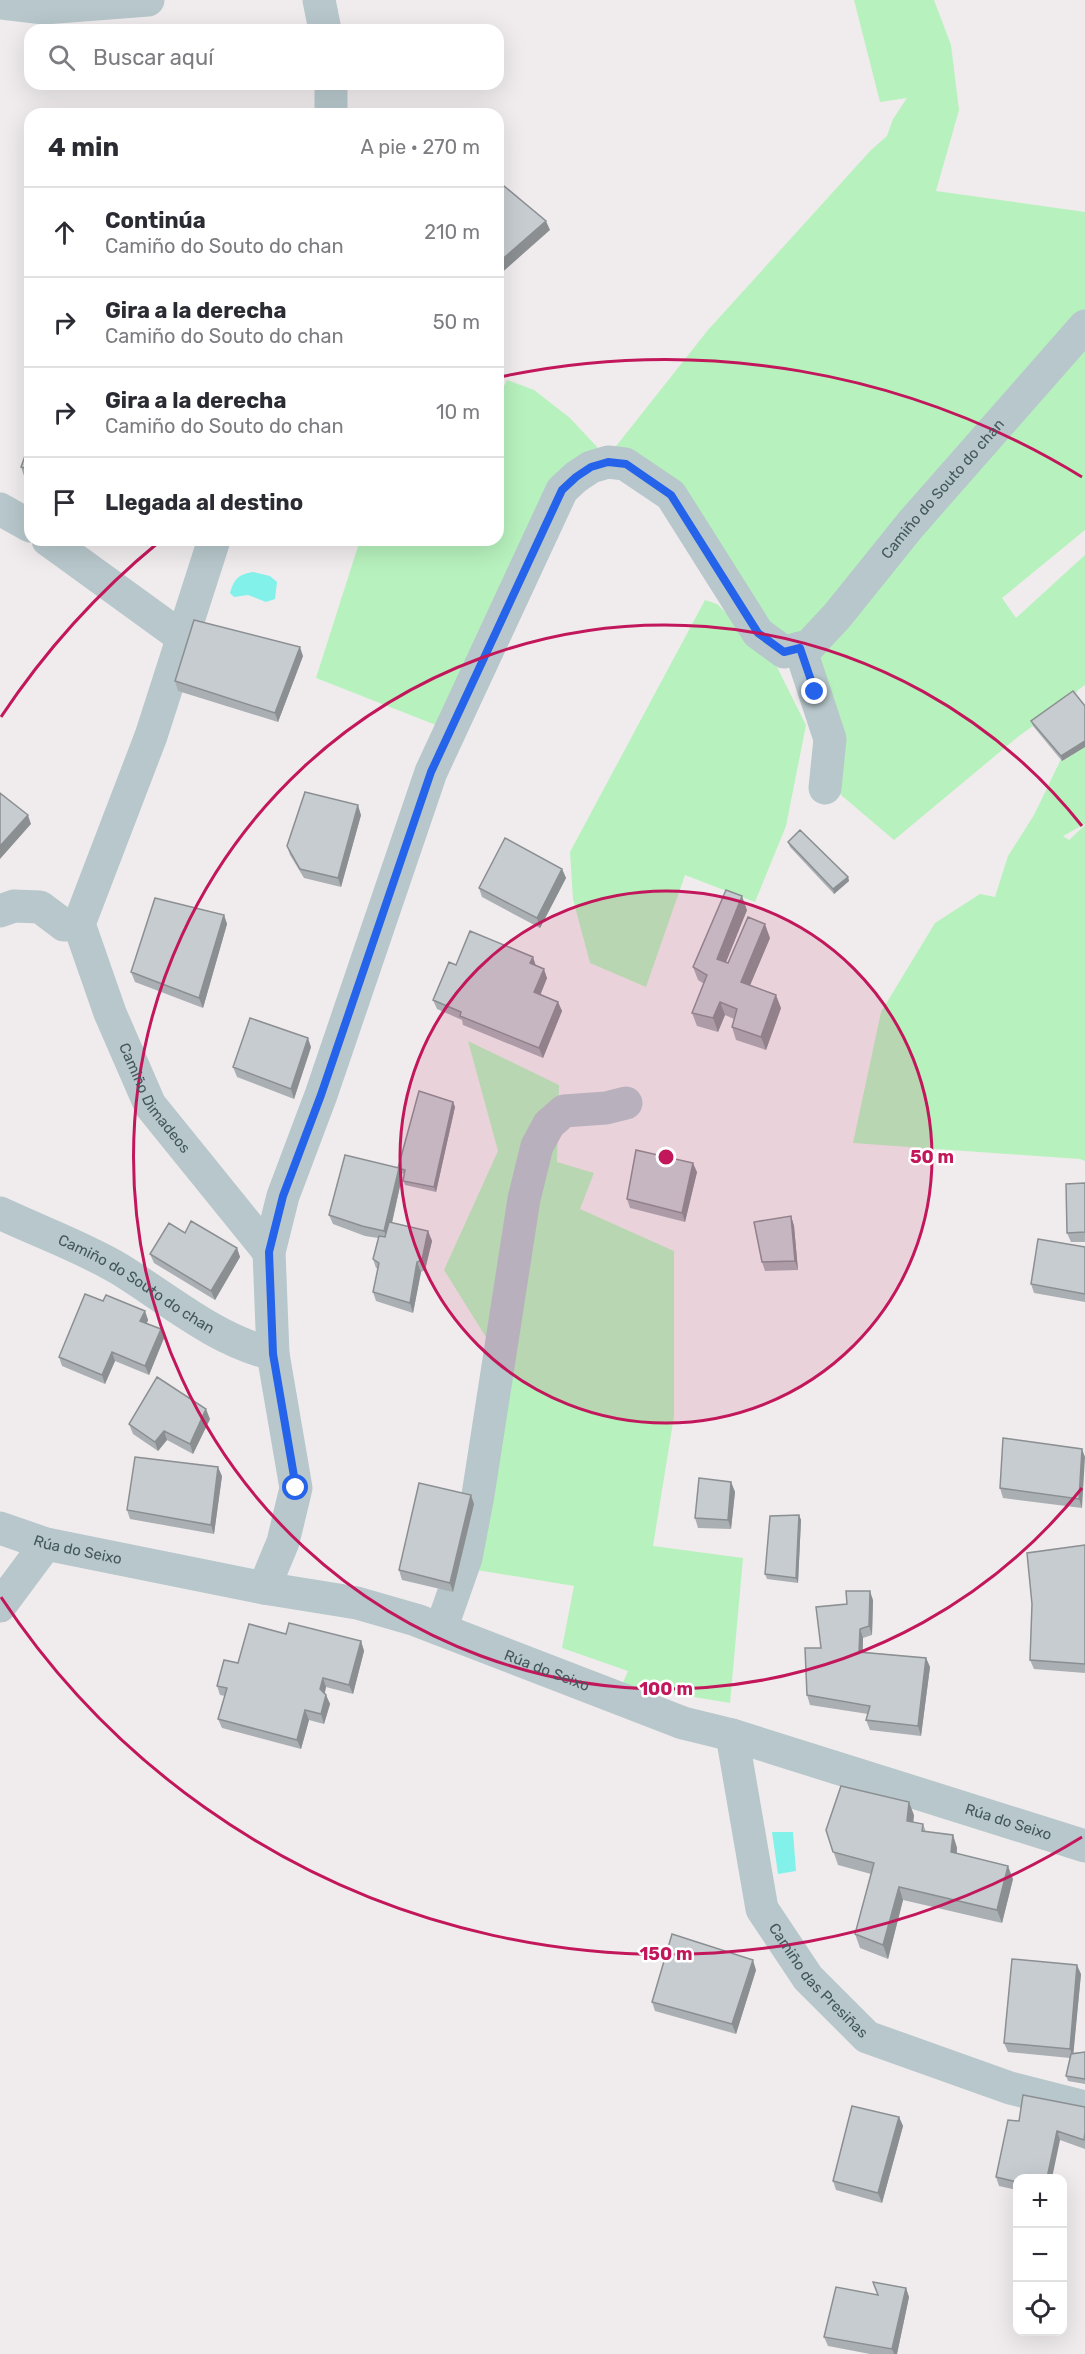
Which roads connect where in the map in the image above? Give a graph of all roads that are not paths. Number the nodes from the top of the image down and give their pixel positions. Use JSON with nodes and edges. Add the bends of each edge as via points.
{"nodes":[{"id":1,"x":148,"y":0,"type":"edge"},
{"id":2,"x":319,"y":0,"type":"edge"},
{"id":3,"x":0,"y":3,"type":"edge"},
{"id":4,"x":324,"y":24,"type":"edge"},
{"id":5,"x":331,"y":90,"type":"edge"},
{"id":6,"x":331,"y":108,"type":"edge"},
{"id":7,"x":1085,"y":326,"type":"edge"},
{"id":8,"x":0,"y":509,"type":"edge"},
{"id":9,"x":24,"y":523,"type":"edge"},
{"id":10,"x":56,"y":546,"type":"edge"},
{"id":11,"x":212,"y":546,"type":"edge"},
{"id":12,"x":183,"y":638,"type":"junction"},
{"id":13,"x":800,"y":648,"type":"junction"},
{"id":14,"x":825,"y":788,"type":"dead end"},
{"id":15,"x":0,"y":911,"type":"edge"},
{"id":16,"x":79,"y":924,"type":"junction"},
{"id":17,"x":626,"y":1103,"type":"dead end"},
{"id":18,"x":0,"y":1213,"type":"edge"},
{"id":19,"x":269,"y":1252,"type":"junction"},
{"id":20,"x":273,"y":1354,"type":"junction"},
{"id":21,"x":0,"y":1528,"type":"edge"},
{"id":22,"x":46,"y":1544,"type":"junction"},
{"id":23,"x":264,"y":1588,"type":"junction"},
{"id":24,"x":0,"y":1606,"type":"edge"},
{"id":25,"x":441,"y":1629,"type":"junction"},
{"id":26,"x":732,"y":1735,"type":"junction"},
{"id":27,"x":1085,"y":1846,"type":"edge"},
{"id":28,"x":1085,"y":2107,"type":"edge"}],
"edges":[{"from":1,"to":3,"type":"street","via":[[44,8]]},
{"from":2,"to":4,"type":"street"},
{"from":5,"to":6,"type":"street"},
{"from":7,"to":13,"type":"street","name":"Camiño do Souto do chan","via":[[911,524],[837,616],[809,646]]},
{"from":8,"to":9,"type":"street"},
{"from":10,"to":12,"type":"street"},
{"from":11,"to":12,"type":"street"},
{"from":12,"to":16,"type":"street","via":[[151,736]]},
{"from":13,"to":14,"type":"street","via":[[830,739]]},
{"from":13,"to":19,"type":"street","via":[[784,652],[758,633],[671,495],[626,464],[608,462],[591,467],[562,490],[431,772],[283,1196]]},
{"from":15,"to":16,"type":"street","via":[[14,906],[40,908],[64,925]]},
{"from":16,"to":19,"type":"street","name":"Camiño Dimadeos","via":[[110,1013],[150,1105]]},
{"from":17,"to":25,"type":"street","via":[[564,1111],[549,1124],[537,1146],[524,1199],[466,1558]]},
{"from":18,"to":20,"type":"street","name":"Camiño do Souto do chan","via":[[118,1269],[249,1348]]},
{"from":19,"to":20,"type":"street"},
{"from":20,"to":23,"type":"street","via":[[296,1488],[283,1542]]},
{"from":21,"to":22,"type":"street","name":"Rúa do Seixo"},
{"from":22,"to":23,"type":"street","name":"Rúa do Seixo"},
{"from":22,"to":24,"type":"street"},
{"from":23,"to":25,"type":"street","name":"Rúa do Seixo","via":[[357,1603]]},
{"from":25,"to":26,"type":"street","name":"Rúa do Seixo","via":[[683,1722]]},
{"from":26,"to":27,"type":"street","name":"Rúa do Seixo"},
{"from":26,"to":28,"type":"street","name":"Camiño das Presiñas","via":[[762,1909],[808,1978],[867,2037],[1010,2088]]}]}
